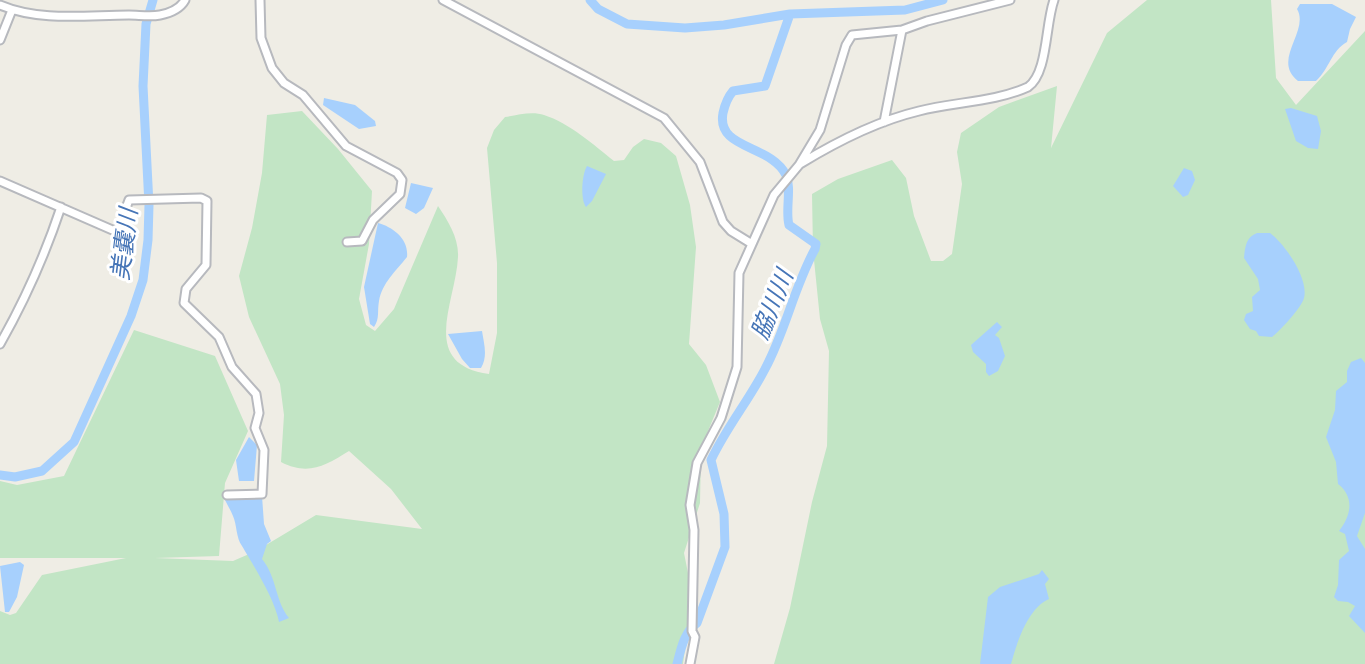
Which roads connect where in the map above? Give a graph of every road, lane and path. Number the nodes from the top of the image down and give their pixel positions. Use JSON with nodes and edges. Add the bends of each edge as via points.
{"nodes":[{"id":1,"x":185,"y":0,"type":"edge"},
{"id":2,"x":260,"y":0,"type":"edge"},
{"id":3,"x":443,"y":0,"type":"edge"},
{"id":4,"x":1010,"y":0,"type":"edge"},
{"id":5,"x":1054,"y":0,"type":"edge"},
{"id":6,"x":0,"y":5,"type":"edge"},
{"id":7,"x":12,"y":10,"type":"junction"},
{"id":8,"x":3,"y":27,"type":"edge"},
{"id":9,"x":902,"y":30,"type":"junction"},
{"id":10,"x":0,"y":40,"type":"edge"},
{"id":11,"x":884,"y":122,"type":"junction"},
{"id":12,"x":799,"y":165,"type":"junction"},
{"id":13,"x":0,"y":181,"type":"edge"},
{"id":14,"x":61,"y":207,"type":"junction"},
{"id":15,"x":347,"y":242,"type":"dead end"},
{"id":16,"x":752,"y":244,"type":"junction"},
{"id":17,"x":0,"y":344,"type":"edge"},
{"id":18,"x":227,"y":495,"type":"dead end"},
{"id":19,"x":690,"y":664,"type":"edge"}],
"edges":[{"from":1,"to":7,"type":"street","via":[[154,16],[58,16]]},
{"from":2,"to":15,"type":"street","via":[[261,38],[272,68],[346,146],[402,180],[400,194],[373,220],[362,241]]},
{"from":3,"to":16,"type":"street","via":[[664,118],[700,162],[723,222]]},
{"from":4,"to":9,"type":"street"},
{"from":5,"to":11,"type":"street","via":[[1036,82],[1020,91]]},
{"from":6,"to":7,"type":"street"},
{"from":7,"to":8,"type":"street"},
{"from":8,"to":10,"type":"street"},
{"from":9,"to":11,"type":"street"},
{"from":9,"to":12,"type":"street","via":[[852,35],[820,130]]},
{"from":11,"to":12,"type":"street","via":[[829,145]]},
{"from":12,"to":16,"type":"street","via":[[778,190]]},
{"from":13,"to":14,"type":"street"},
{"from":14,"to":17,"type":"street","via":[[25,300]]},
{"from":14,"to":18,"type":"street","via":[[117,232],[129,200],[207,201],[206,265],[186,289],[184,303],[219,337],[232,367],[256,394],[255,428],[264,450],[262,494]]},
{"from":16,"to":19,"type":"street","via":[[737,284],[737,367],[721,418],[697,463],[690,505],[695,637]]}]}
